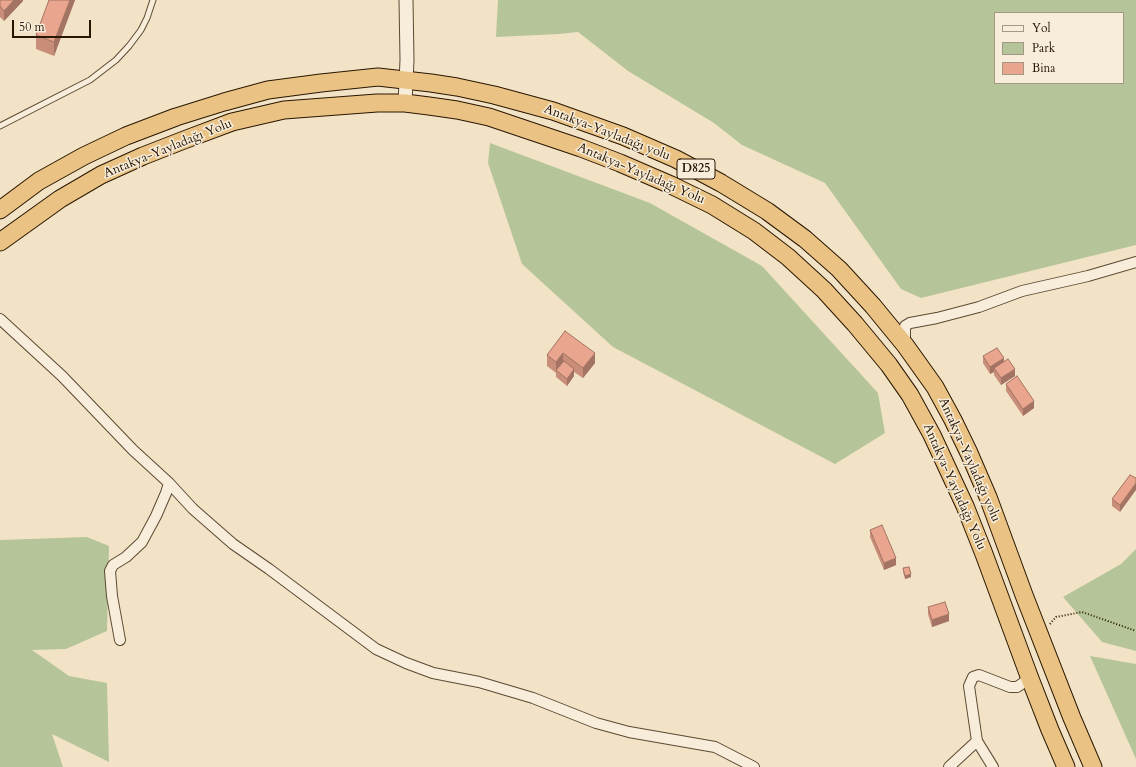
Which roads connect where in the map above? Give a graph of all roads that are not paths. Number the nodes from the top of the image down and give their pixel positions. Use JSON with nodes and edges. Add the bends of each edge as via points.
{"nodes":[{"id":1,"x":152,"y":0,"type":"edge"},
{"id":2,"x":406,"y":0,"type":"edge"},
{"id":3,"x":406,"y":80,"type":"junction"},
{"id":4,"x":405,"y":103,"type":"junction"},
{"id":5,"x":0,"y":126,"type":"edge"},
{"id":6,"x":0,"y":210,"type":"edge"},
{"id":7,"x":0,"y":242,"type":"edge"},
{"id":8,"x":1136,"y":262,"type":"edge"},
{"id":9,"x":0,"y":319,"type":"edge"},
{"id":10,"x":905,"y":345,"type":"junction"},
{"id":11,"x":169,"y":483,"type":"junction"},
{"id":12,"x":120,"y":640,"type":"dead end"},
{"id":13,"x":1028,"y":676,"type":"junction"},
{"id":14,"x":977,"y":741,"type":"junction"},
{"id":15,"x":754,"y":767,"type":"edge"},
{"id":16,"x":949,"y":767,"type":"edge"},
{"id":17,"x":993,"y":767,"type":"edge"},
{"id":18,"x":1066,"y":767,"type":"edge"},
{"id":19,"x":1093,"y":767,"type":"edge"}],
"edges":[{"from":1,"to":5,"type":"lane","via":[[141,30],[116,60],[90,80]]},
{"from":2,"to":3,"type":"street"},
{"from":3,"to":4,"type":"street"},
{"from":3,"to":6,"type":"highway","name":"Antakya-Yayladağı yolu","number":"D825","via":[[378,77],[268,90],[176,117],[126,136],[84,156],[40,181]]},
{"from":3,"to":10,"type":"highway","name":"Antakya-Yayladağı yolu","number":"D825","via":[[458,87],[553,111],[623,136],[683,162],[767,211],[805,239],[839,269]]},
{"from":4,"to":7,"type":"highway","name":"Antakya-Yayladağı Yolu","number":"D825","via":[[284,110],[232,122],[143,156],[101,176],[60,199]]},
{"from":4,"to":13,"type":"highway","name":"Antakya-Yayladağı Yolu","number":"D825","via":[[489,116],[581,148],[671,185],[712,205],[754,231],[788,257],[824,290],[889,365],[910,395],[932,435],[965,506]]},
{"from":8,"to":10,"type":"street","via":[[1022,291],[979,307],[910,323],[905,326]]},
{"from":9,"to":11,"type":"street","via":[[62,376],[133,450]]},
{"from":10,"to":19,"type":"highway","name":"Antakya-Yayladağı yolu","number":"D825","via":[[935,387],[969,453]]},
{"from":11,"to":12,"type":"street","via":[[142,542],[113,565],[110,571]]},
{"from":11,"to":15,"type":"street","via":[[193,509],[233,544],[376,649],[433,673],[478,682],[526,696],[596,723],[629,732],[715,747]]},
{"from":13,"to":14,"type":"street","via":[[1017,687],[1010,687],[979,675],[973,677],[969,686]]},
{"from":13,"to":18,"type":"highway","name":"Antakya-Yayladağı Yolu","number":"D825"},
{"from":14,"to":16,"type":"street"},
{"from":14,"to":17,"type":"street"}]}
